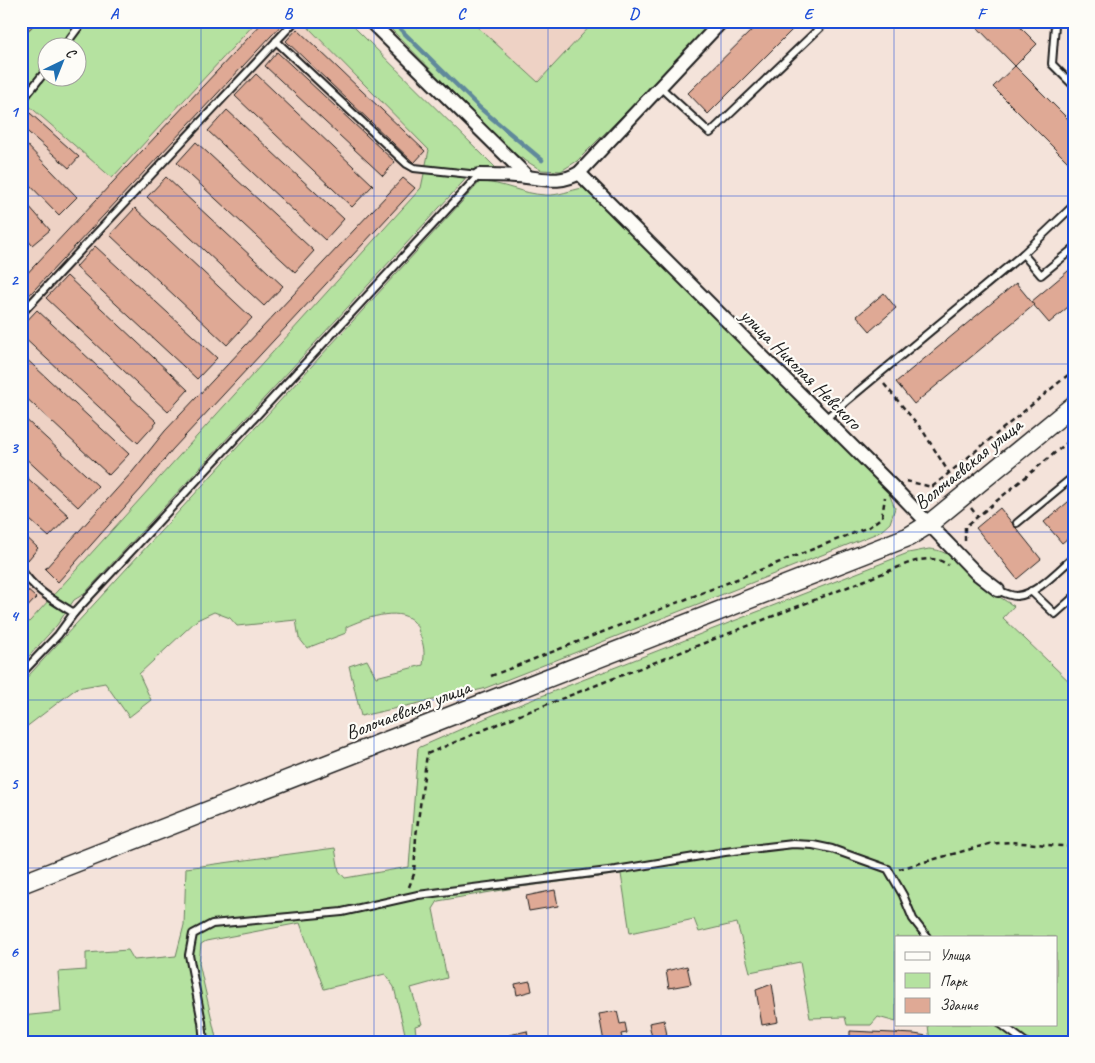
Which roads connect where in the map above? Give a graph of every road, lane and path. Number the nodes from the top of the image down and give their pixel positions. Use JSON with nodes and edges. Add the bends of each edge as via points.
{"nodes":[{"id":1,"x":73,"y":21,"type":"edge"},
{"id":2,"x":83,"y":21,"type":"edge"},
{"id":3,"x":295,"y":21,"type":"edge"},
{"id":4,"x":370,"y":21,"type":"edge"},
{"id":5,"x":722,"y":21,"type":"edge"},
{"id":6,"x":827,"y":21,"type":"edge"},
{"id":7,"x":1052,"y":21,"type":"edge"},
{"id":8,"x":79,"y":27,"type":"junction"},
{"id":9,"x":71,"y":38,"type":"edge"},
{"id":10,"x":276,"y":41,"type":"junction"},
{"id":11,"x":38,"y":81,"type":"edge"},
{"id":12,"x":1074,"y":86,"type":"edge"},
{"id":13,"x":660,"y":87,"type":"junction"},
{"id":14,"x":21,"y":102,"type":"edge"},
{"id":15,"x":579,"y":172,"type":"junction"},
{"id":16,"x":478,"y":175,"type":"junction"},
{"id":17,"x":528,"y":177,"type":"junction"},
{"id":18,"x":1074,"y":205,"type":"edge"},
{"id":19,"x":1074,"y":248,"type":"edge"},
{"id":20,"x":1023,"y":254,"type":"junction"},
{"id":21,"x":21,"y":314,"type":"edge"},
{"id":22,"x":1074,"y":370,"type":"edge"},
{"id":23,"x":878,"y":376,"type":"junction"},
{"id":24,"x":1074,"y":405,"type":"edge"},
{"id":25,"x":825,"y":419,"type":"junction"},
{"id":26,"x":1074,"y":437,"type":"edge"},
{"id":27,"x":950,"y":473,"type":"junction"},
{"id":28,"x":1074,"y":476,"type":"edge"},
{"id":29,"x":894,"y":488,"type":"junction"},
{"id":30,"x":1018,"y":523,"type":"dead end"},
{"id":31,"x":929,"y":524,"type":"junction"},
{"id":32,"x":1074,"y":557,"type":"edge"},
{"id":33,"x":963,"y":560,"type":"junction"},
{"id":34,"x":21,"y":569,"type":"edge"},
{"id":35,"x":998,"y":590,"type":"joint"},
{"id":36,"x":1031,"y":591,"type":"junction"},
{"id":37,"x":1074,"y":597,"type":"edge"},
{"id":38,"x":74,"y":613,"type":"junction"},
{"id":39,"x":21,"y":674,"type":"edge"},
{"id":40,"x":491,"y":676,"type":"dead end"},
{"id":41,"x":1074,"y":847,"type":"edge"},
{"id":42,"x":888,"y":869,"type":"junction"},
{"id":43,"x":21,"y":884,"type":"edge"},
{"id":44,"x":404,"y":897,"type":"junction"},
{"id":45,"x":926,"y":936,"type":"edge"},
{"id":46,"x":1004,"y":1026,"type":"edge"},
{"id":47,"x":204,"y":1042,"type":"edge"},
{"id":48,"x":1025,"y":1042,"type":"edge"}],
"edges":[{"from":1,"to":8,"type":"lane"},
{"from":2,"to":8,"type":"lane"},
{"from":3,"to":10,"type":"lane"},
{"from":4,"to":17,"type":"street"},
{"from":5,"to":13,"type":"street"},
{"from":6,"to":13,"type":"lane","via":[[710,133]]},
{"from":7,"to":12,"type":"lane","via":[[1055,25],[1052,64]]},
{"from":8,"to":9,"type":"lane"},
{"from":10,"to":16,"type":"lane","via":[[407,164],[414,168]]},
{"from":10,"to":21,"type":"lane"},
{"from":11,"to":14,"type":"lane"},
{"from":13,"to":15,"type":"street"},
{"from":15,"to":17,"type":"street","via":[[562,181]]},
{"from":15,"to":25,"type":"street","name":"улица Николая Невского"},
{"from":16,"to":17,"type":"street"},
{"from":16,"to":38,"type":"lane"},
{"from":18,"to":20,"type":"lane"},
{"from":19,"to":20,"type":"lane","via":[[1041,275]]},
{"from":20,"to":23,"type":"lane"},
{"from":22,"to":27,"type":"path"},
{"from":23,"to":25,"type":"lane"},
{"from":23,"to":27,"type":"path","via":[[923,430]]},
{"from":24,"to":31,"type":"street","name":"Волочаевская улица"},
{"from":25,"to":29,"type":"street","name":"улица Николая Невского"},
{"from":26,"to":33,"type":"path","via":[[965,527],[965,541],[971,552]]},
{"from":27,"to":29,"type":"path","via":[[932,487],[902,480]]},
{"from":28,"to":30,"type":"lane"},
{"from":29,"to":31,"type":"street","name":"улица Николая Невского"},
{"from":29,"to":40,"type":"path","via":[[885,495],[882,517],[869,527]]},
{"from":31,"to":33,"type":"street","name":"улица Николая Невского"},
{"from":31,"to":43,"type":"street","name":"Волочаевская улица","via":[[884,547]]},
{"from":32,"to":36,"type":"lane"},
{"from":33,"to":35,"type":"street","name":"улица Николая Невского"},
{"from":33,"to":44,"type":"path","via":[[952,569],[946,563],[924,559],[886,572],[427,754],[414,874]]},
{"from":34,"to":38,"type":"lane","via":[[29,582],[42,593]]},
{"from":35,"to":36,"type":"lane","via":[[1018,596]]},
{"from":36,"to":37,"type":"lane","via":[[1054,614]]},
{"from":38,"to":39,"type":"lane"},
{"from":41,"to":42,"type":"path","via":[[1010,842],[989,844],[910,867]]},
{"from":42,"to":44,"type":"lane","via":[[813,845],[793,844]]},
{"from":42,"to":45,"type":"lane","via":[[913,919]]},
{"from":44,"to":47,"type":"lane","via":[[342,912],[227,922],[193,934],[189,956]]},
{"from":46,"to":48,"type":"lane"}]}
